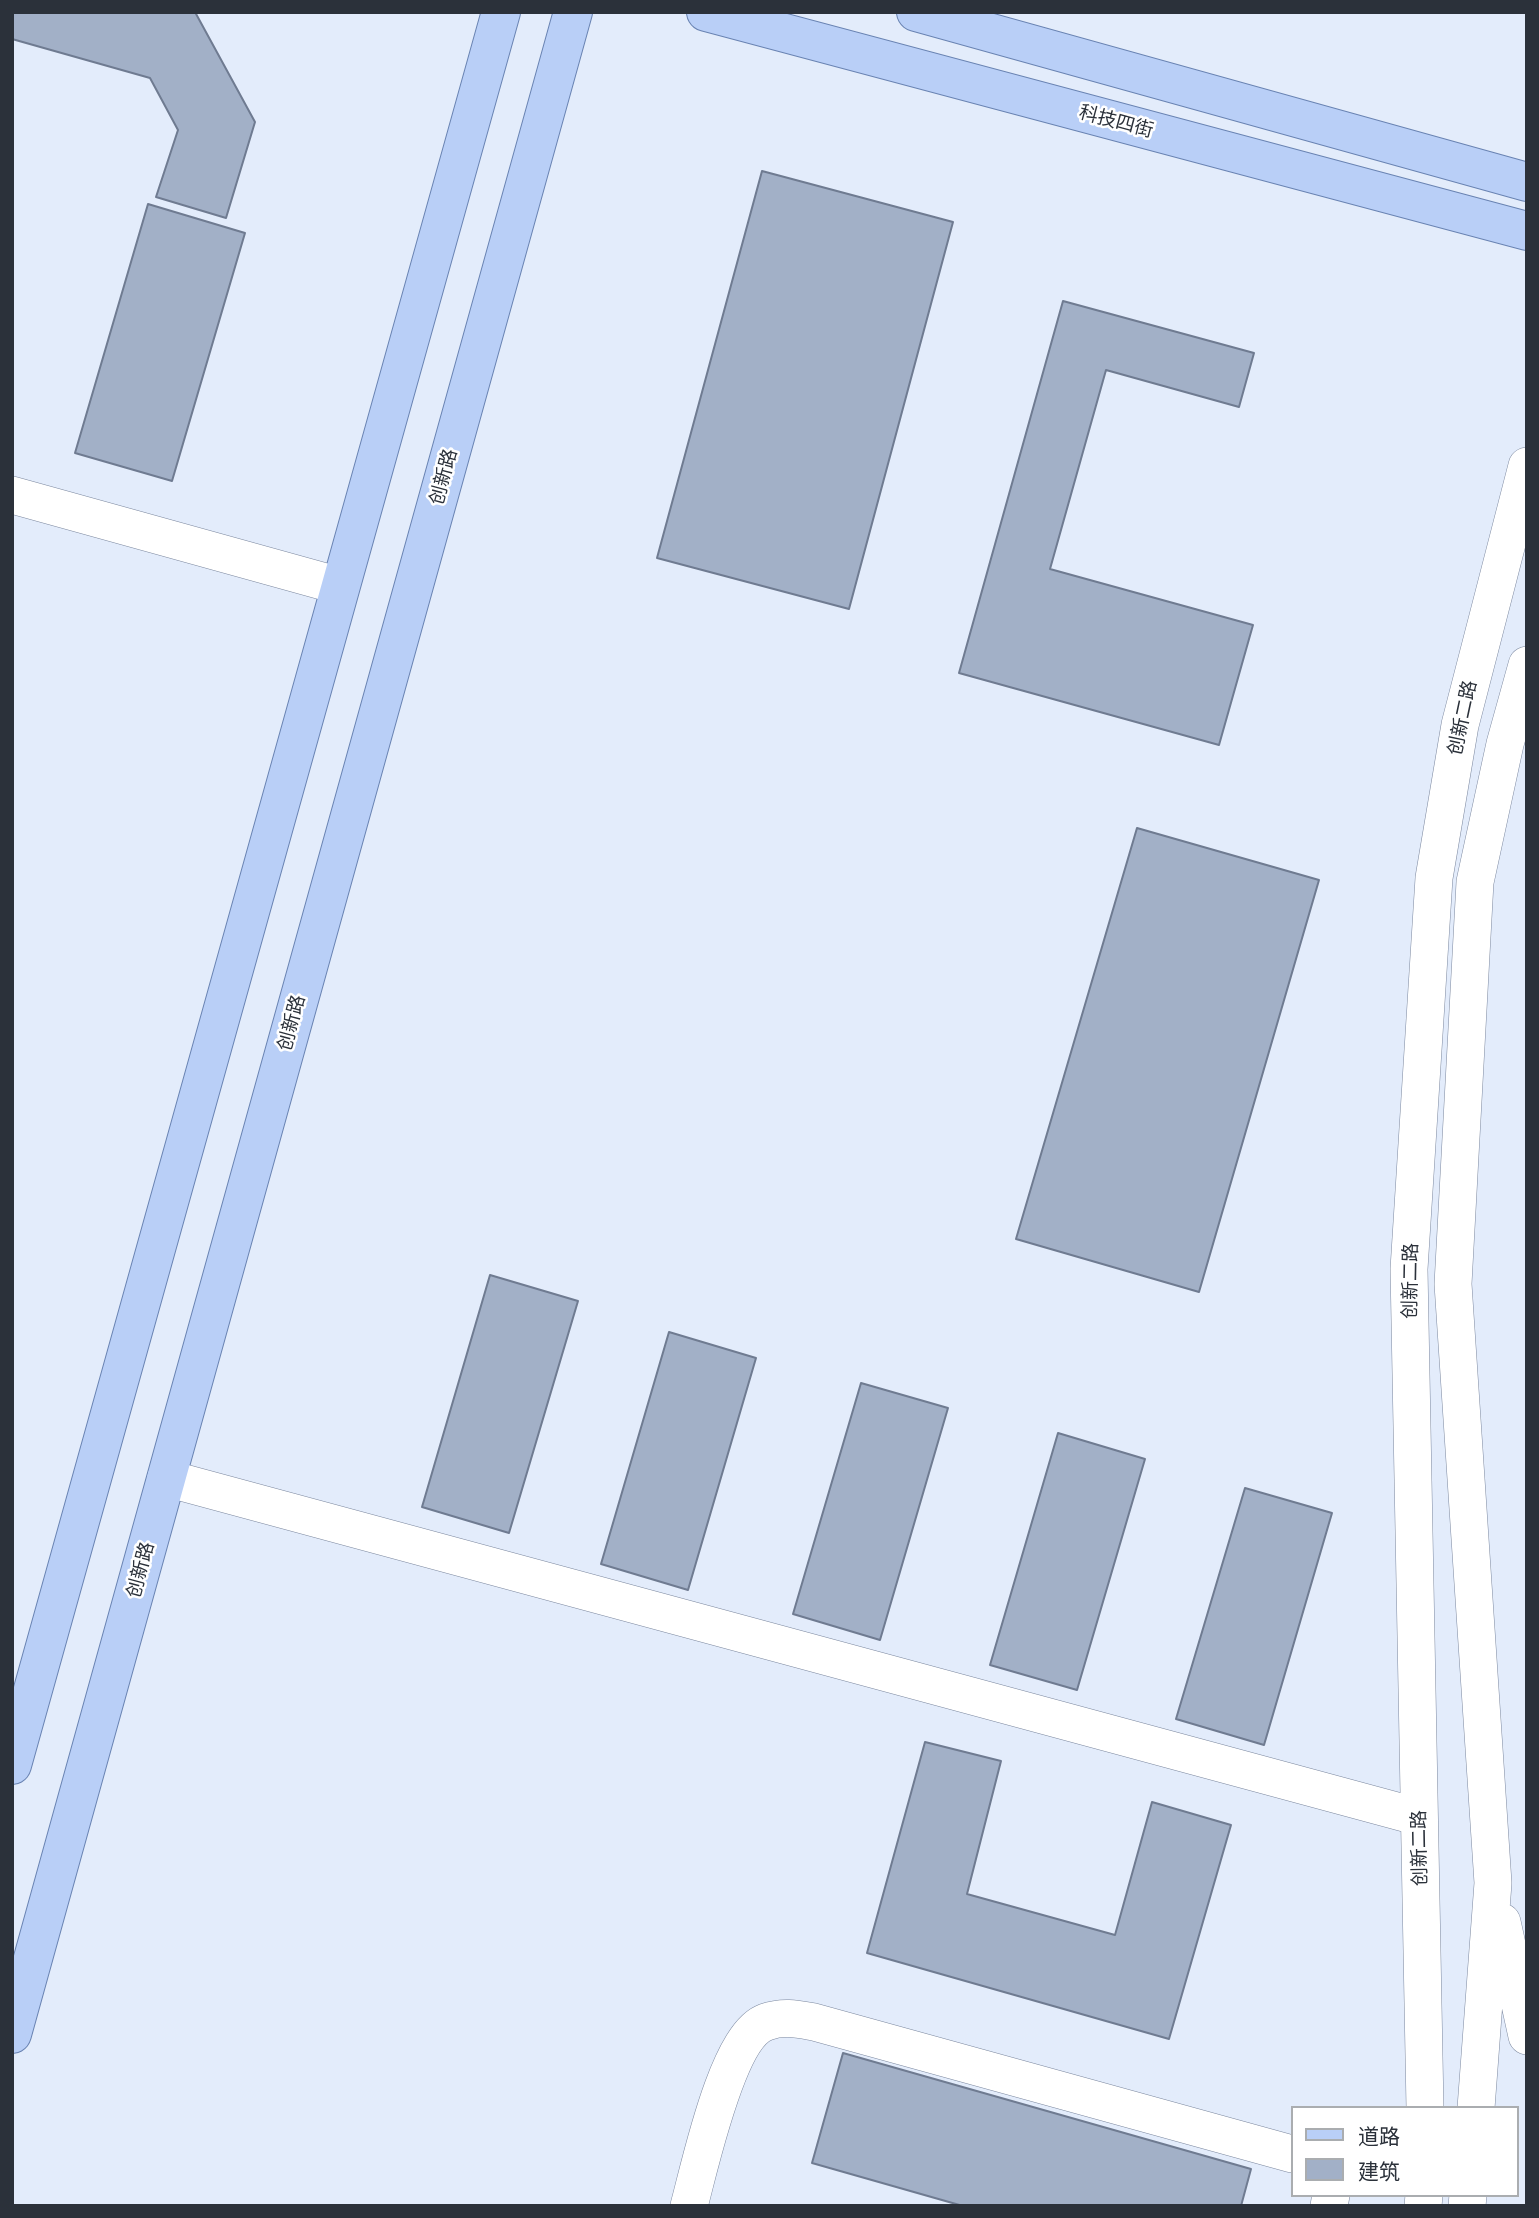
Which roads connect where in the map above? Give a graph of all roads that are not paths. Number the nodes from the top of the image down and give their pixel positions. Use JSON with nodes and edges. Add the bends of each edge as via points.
{"nodes":[{"id":1,"x":501,"y":12,"type":"edge"},
{"id":2,"x":573,"y":12,"type":"edge"},
{"id":3,"x":706,"y":12,"type":"edge"},
{"id":4,"x":916,"y":12,"type":"edge"},
{"id":5,"x":1527,"y":182,"type":"edge"},
{"id":6,"x":1527,"y":231,"type":"edge"},
{"id":7,"x":1527,"y":466,"type":"edge"},
{"id":8,"x":12,"y":495,"type":"edge"},
{"id":9,"x":340,"y":586,"type":"junction"},
{"id":10,"x":1527,"y":666,"type":"edge"},
{"id":11,"x":166,"y":1478,"type":"junction"},
{"id":12,"x":12,"y":1765,"type":"edge"},
{"id":13,"x":1419,"y":1817,"type":"junction"},
{"id":14,"x":1493,"y":1883,"type":"junction"},
{"id":15,"x":12,"y":2034,"type":"edge"},
{"id":16,"x":1527,"y":2036,"type":"edge"},
{"id":17,"x":1425,"y":2106,"type":"edge"},
{"id":18,"x":1476,"y":2106,"type":"edge"},
{"id":19,"x":1290,"y":2153,"type":"edge"},
{"id":20,"x":689,"y":2206,"type":"edge"}],
"edges":[{"from":1,"to":9,"type":"main road"},
{"from":2,"to":11,"type":"main road","name":"创新路"},
{"from":3,"to":6,"type":"main road","name":"科技四街"},
{"from":4,"to":5,"type":"main road"},
{"from":7,"to":13,"type":"street","name":"创新二路","via":[[1460,725],[1434,878],[1409,1269]]},
{"from":8,"to":9,"type":"street"},
{"from":9,"to":12,"type":"main road"},
{"from":10,"to":14,"type":"street","via":[[1475,882],[1453,1284]]},
{"from":11,"to":13,"type":"street"},
{"from":11,"to":15,"type":"main road","name":"创新路"},
{"from":13,"to":17,"type":"street","name":"创新二路"},
{"from":14,"to":16,"type":"street"},
{"from":14,"to":18,"type":"street"},
{"from":19,"to":20,"type":"street","via":[[788,2017],[764,2022],[748,2038],[726,2075]]}]}
